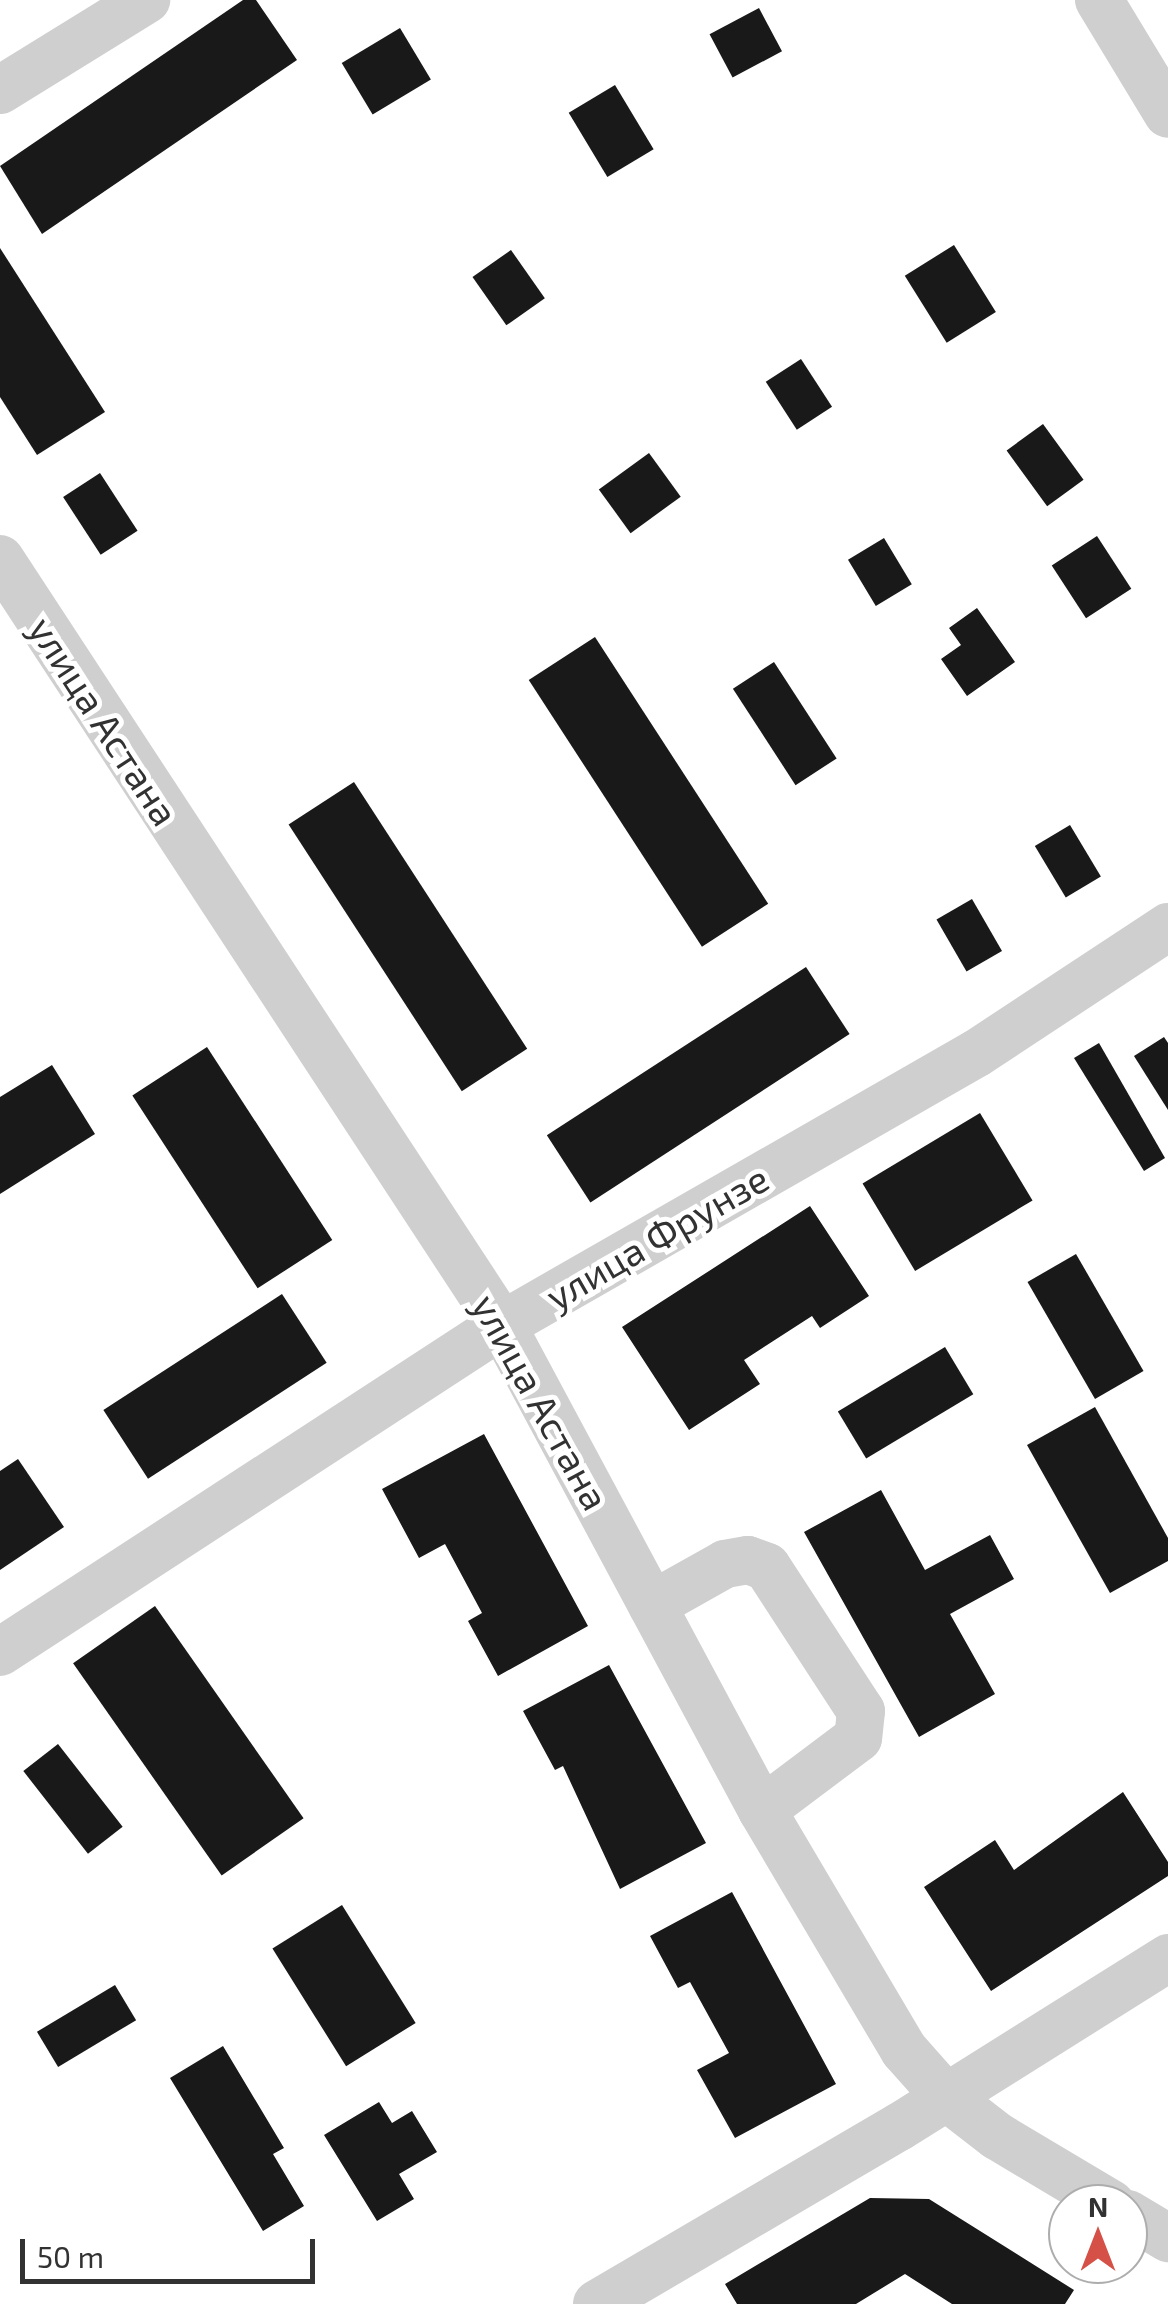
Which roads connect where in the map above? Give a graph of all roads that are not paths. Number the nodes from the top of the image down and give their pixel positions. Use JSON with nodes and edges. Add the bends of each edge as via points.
{"nodes":[{"id":1,"x":146,"y":0,"type":"edge"},
{"id":2,"x":1099,"y":0,"type":"edge"},
{"id":3,"x":0,"y":90,"type":"edge"},
{"id":4,"x":1165,"y":102,"type":"edge"},
{"id":5,"x":0,"y":559,"type":"edge"},
{"id":6,"x":1168,"y":927,"type":"edge"},
{"id":7,"x":502,"y":1325,"type":"junction"},
{"id":8,"x":652,"y":1605,"type":"junction"},
{"id":9,"x":0,"y":1652,"type":"edge"},
{"id":10,"x":762,"y":1810,"type":"junction"},
{"id":11,"x":1168,"y":1958,"type":"edge"},
{"id":12,"x":944,"y":2095,"type":"junction"},
{"id":13,"x":1080,"y":2184,"type":"edge"},
{"id":14,"x":597,"y":2304,"type":"edge"}],
"edges":[{"from":1,"to":3,"type":"street"},
{"from":2,"to":4,"type":"street"},
{"from":5,"to":7,"type":"street","name":"улица Астана"},
{"from":6,"to":7,"type":"street","name":"улица Фрунзе","via":[[976,1053]]},
{"from":7,"to":8,"type":"street","name":"улица Астана"},
{"from":7,"to":9,"type":"street","name":"улица Фрунзе"},
{"from":8,"to":10,"type":"street","name":"улица Астана"},
{"from":8,"to":10,"type":"street","via":[[725,1564],[748,1560],[767,1567],[861,1712],[858,1738]]},
{"from":10,"to":12,"type":"street","name":"улица Астана","via":[[904,2050]]},
{"from":11,"to":12,"type":"street"},
{"from":12,"to":13,"type":"street","name":"улица Астана"},
{"from":12,"to":14,"type":"street"}]}
